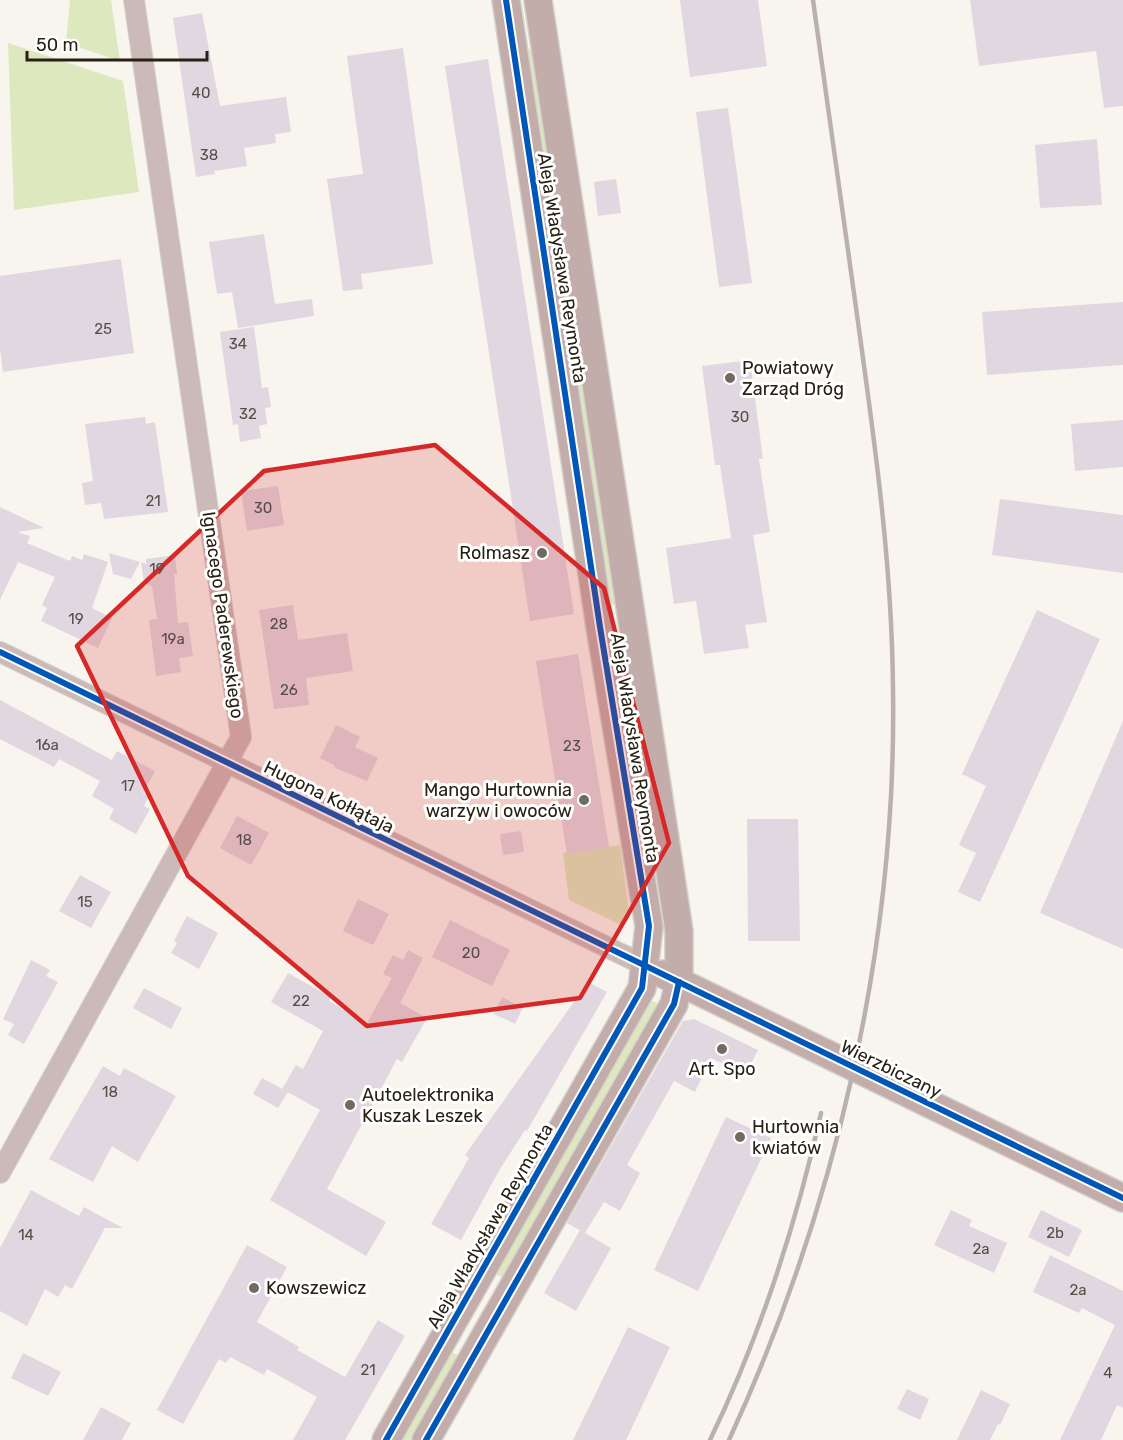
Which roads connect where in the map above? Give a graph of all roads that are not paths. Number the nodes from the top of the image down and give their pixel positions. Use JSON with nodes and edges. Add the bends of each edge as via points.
{"nodes":[{"id":1,"x":134,"y":0,"type":"edge"},
{"id":2,"x":506,"y":0,"type":"edge"},
{"id":3,"x":538,"y":0,"type":"edge"},
{"id":4,"x":0,"y":652,"type":"edge"},
{"id":5,"x":225,"y":763,"type":"junction"},
{"id":6,"x":646,"y":966,"type":"junction"},
{"id":7,"x":679,"y":982,"type":"junction"},
{"id":8,"x":0,"y":1173,"type":"edge"},
{"id":9,"x":1123,"y":1198,"type":"edge"},
{"id":10,"x":386,"y":1440,"type":"edge"},
{"id":11,"x":426,"y":1440,"type":"edge"}],
"edges":[{"from":1,"to":5,"type":"street","name":"Ignacego Paderewskiego","via":[[241,736]]},
{"from":2,"to":6,"type":"street","name":"Aleja Władysława Reymonta","via":[[649,926]]},
{"from":3,"to":7,"type":"street","name":"Aleja Władysława Reymonta","via":[[680,931]]},
{"from":4,"to":5,"type":"street","name":"Hugona Kołłątaja"},
{"from":5,"to":6,"type":"street","name":"Hugona Kołłątaja"},
{"from":5,"to":8,"type":"street","name":"Ignacego Paderewskiego"},
{"from":6,"to":7,"type":"street","name":"Wierzbiczany"},
{"from":6,"to":10,"type":"street","name":"Aleja Władysława Reymonta","via":[[642,988]]},
{"from":7,"to":9,"type":"street","name":"Wierzbiczany"},
{"from":7,"to":11,"type":"street","name":"Aleja Władysława Reymonta","via":[[674,1004]]}]}
